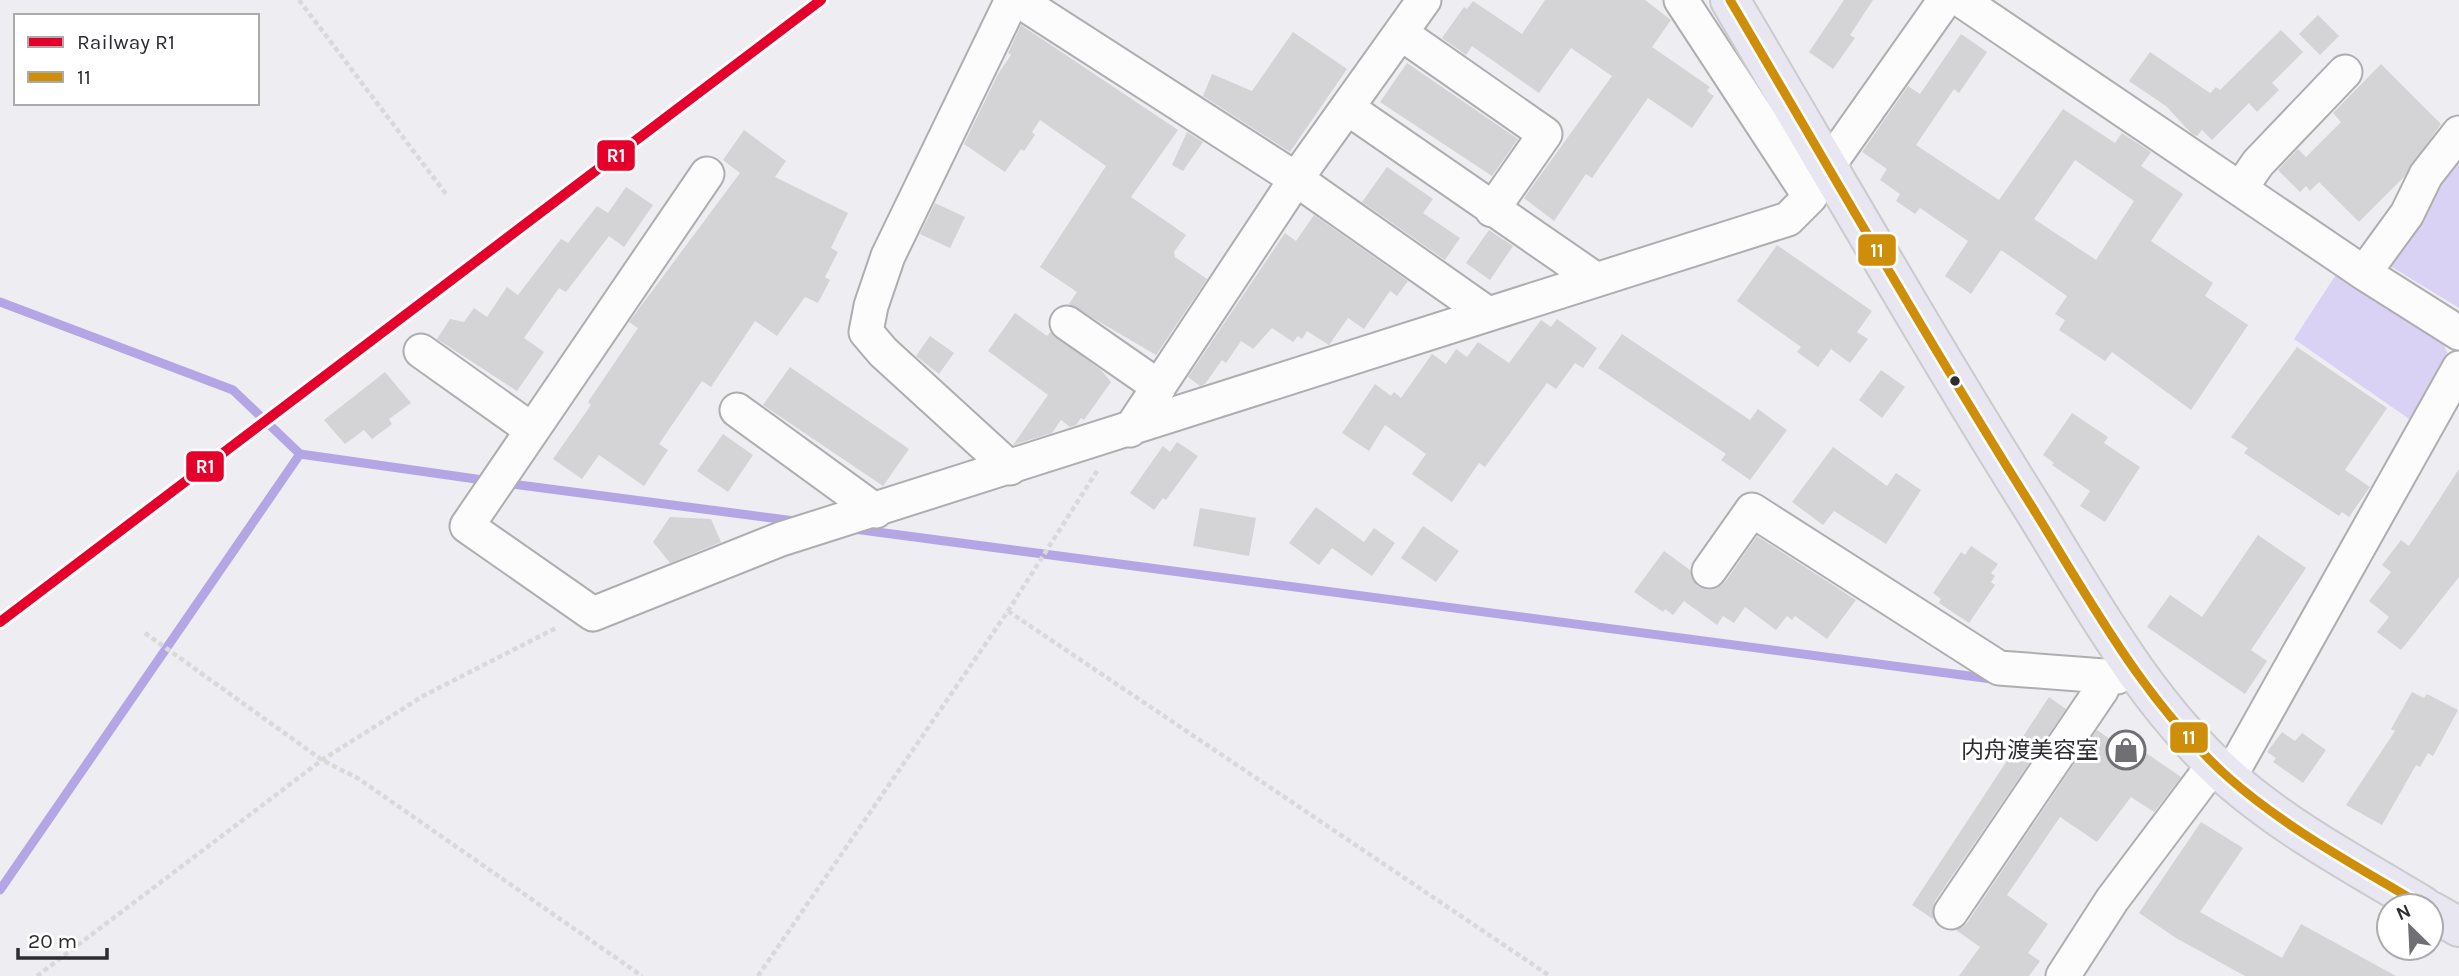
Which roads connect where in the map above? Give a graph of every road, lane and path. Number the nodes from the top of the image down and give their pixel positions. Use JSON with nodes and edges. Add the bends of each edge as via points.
{"nodes":[{"id":1,"x":299,"y":0,"type":"edge"},
{"id":2,"x":1012,"y":0,"type":"edge"},
{"id":3,"x":1018,"y":0,"type":"edge"},
{"id":4,"x":1424,"y":0,"type":"edge"},
{"id":5,"x":1681,"y":0,"type":"edge"},
{"id":6,"x":1730,"y":0,"type":"edge"},
{"id":7,"x":1945,"y":0,"type":"edge"},
{"id":8,"x":1961,"y":0,"type":"edge"},
{"id":9,"x":1402,"y":34,"type":"junction"},
{"id":10,"x":2345,"y":72,"type":"dead end"},
{"id":11,"x":1349,"y":109,"type":"junction"},
{"id":12,"x":2459,"y":133,"type":"edge"},
{"id":13,"x":707,"y":174,"type":"dead end"},
{"id":14,"x":1296,"y":179,"type":"junction"},
{"id":15,"x":1819,"y":181,"type":"junction"},
{"id":16,"x":2241,"y":189,"type":"junction"},
{"id":17,"x":446,"y":194,"type":"dead end"},
{"id":18,"x":1492,"y":210,"type":"junction"},
{"id":19,"x":2364,"y":273,"type":"junction"},
{"id":20,"x":1595,"y":279,"type":"junction"},
{"id":21,"x":1488,"y":314,"type":"junction"},
{"id":22,"x":1067,"y":323,"type":"dead end"},
{"id":23,"x":2459,"y":333,"type":"edge"},
{"id":24,"x":421,"y":352,"type":"dead end"},
{"id":25,"x":2459,"y":368,"type":"edge"},
{"id":26,"x":1159,"y":387,"type":"junction"},
{"id":27,"x":737,"y":410,"type":"dead end"},
{"id":28,"x":532,"y":430,"type":"junction"},
{"id":29,"x":1130,"y":430,"type":"junction"},
{"id":30,"x":1010,"y":468,"type":"junction"},
{"id":31,"x":876,"y":511,"type":"junction"},
{"id":32,"x":1709,"y":570,"type":"dead end"},
{"id":33,"x":1008,"y":611,"type":"junction"},
{"id":34,"x":593,"y":614,"type":"junction"},
{"id":35,"x":145,"y":633,"type":"dead end"},
{"id":36,"x":2117,"y":671,"type":"junction"},
{"id":37,"x":322,"y":760,"type":"junction"},
{"id":38,"x":2222,"y":770,"type":"junction"},
{"id":39,"x":2399,"y":892,"type":"edge"},
{"id":40,"x":1951,"y":912,"type":"dead end"},
{"id":41,"x":37,"y":976,"type":"edge"},
{"id":42,"x":642,"y":976,"type":"edge"},
{"id":43,"x":758,"y":976,"type":"edge"},
{"id":44,"x":1550,"y":976,"type":"edge"},
{"id":45,"x":2063,"y":976,"type":"edge"}],
"edges":[{"from":1,"to":17,"type":"path"},
{"from":2,"to":30,"type":"street","via":[[888,256],[866,332]]},
{"from":3,"to":14,"type":"street"},
{"from":4,"to":9,"type":"street"},
{"from":5,"to":15,"type":"street"},
{"from":6,"to":15,"type":"highway"},
{"from":7,"to":15,"type":"street"},
{"from":8,"to":16,"type":"street"},
{"from":9,"to":11,"type":"street"},
{"from":9,"to":18,"type":"street","via":[[1545,134]]},
{"from":10,"to":16,"type":"street","via":[[2258,163]]},
{"from":11,"to":14,"type":"street"},
{"from":11,"to":18,"type":"street"},
{"from":12,"to":19,"type":"street","via":[[2426,175],[2407,214]]},
{"from":13,"to":28,"type":"street"},
{"from":14,"to":21,"type":"street"},
{"from":14,"to":26,"type":"street"},
{"from":15,"to":20,"type":"street","via":[[1788,219]]},
{"from":15,"to":36,"type":"highway","via":[[1960,392]]},
{"from":16,"to":19,"type":"street"},
{"from":18,"to":20,"type":"street"},
{"from":19,"to":23,"type":"street"},
{"from":20,"to":21,"type":"street"},
{"from":21,"to":29,"type":"street"},
{"from":22,"to":26,"type":"street"},
{"from":24,"to":28,"type":"street"},
{"from":25,"to":38,"type":"street"},
{"from":26,"to":29,"type":"street"},
{"from":27,"to":31,"type":"street"},
{"from":28,"to":34,"type":"street","via":[[467,526]]},
{"from":29,"to":30,"type":"street"},
{"from":29,"to":33,"type":"path","via":[[1082,491]]},
{"from":30,"to":31,"type":"street"},
{"from":31,"to":34,"type":"street","via":[[781,539]]},
{"from":32,"to":36,"type":"street","via":[[1752,510],[1999,668]]},
{"from":33,"to":43,"type":"path"},
{"from":33,"to":44,"type":"path"},
{"from":34,"to":37,"type":"path","via":[[540,634],[468,671]]},
{"from":35,"to":37,"type":"path"},
{"from":36,"to":38,"type":"highway","via":[[2166,710]]},
{"from":36,"to":40,"type":"street"},
{"from":37,"to":41,"type":"path"},
{"from":37,"to":42,"type":"path","via":[[359,779]]},
{"from":38,"to":39,"type":"highway","via":[[2302,834]]},
{"from":38,"to":45,"type":"street","via":[[2112,900]]}]}
